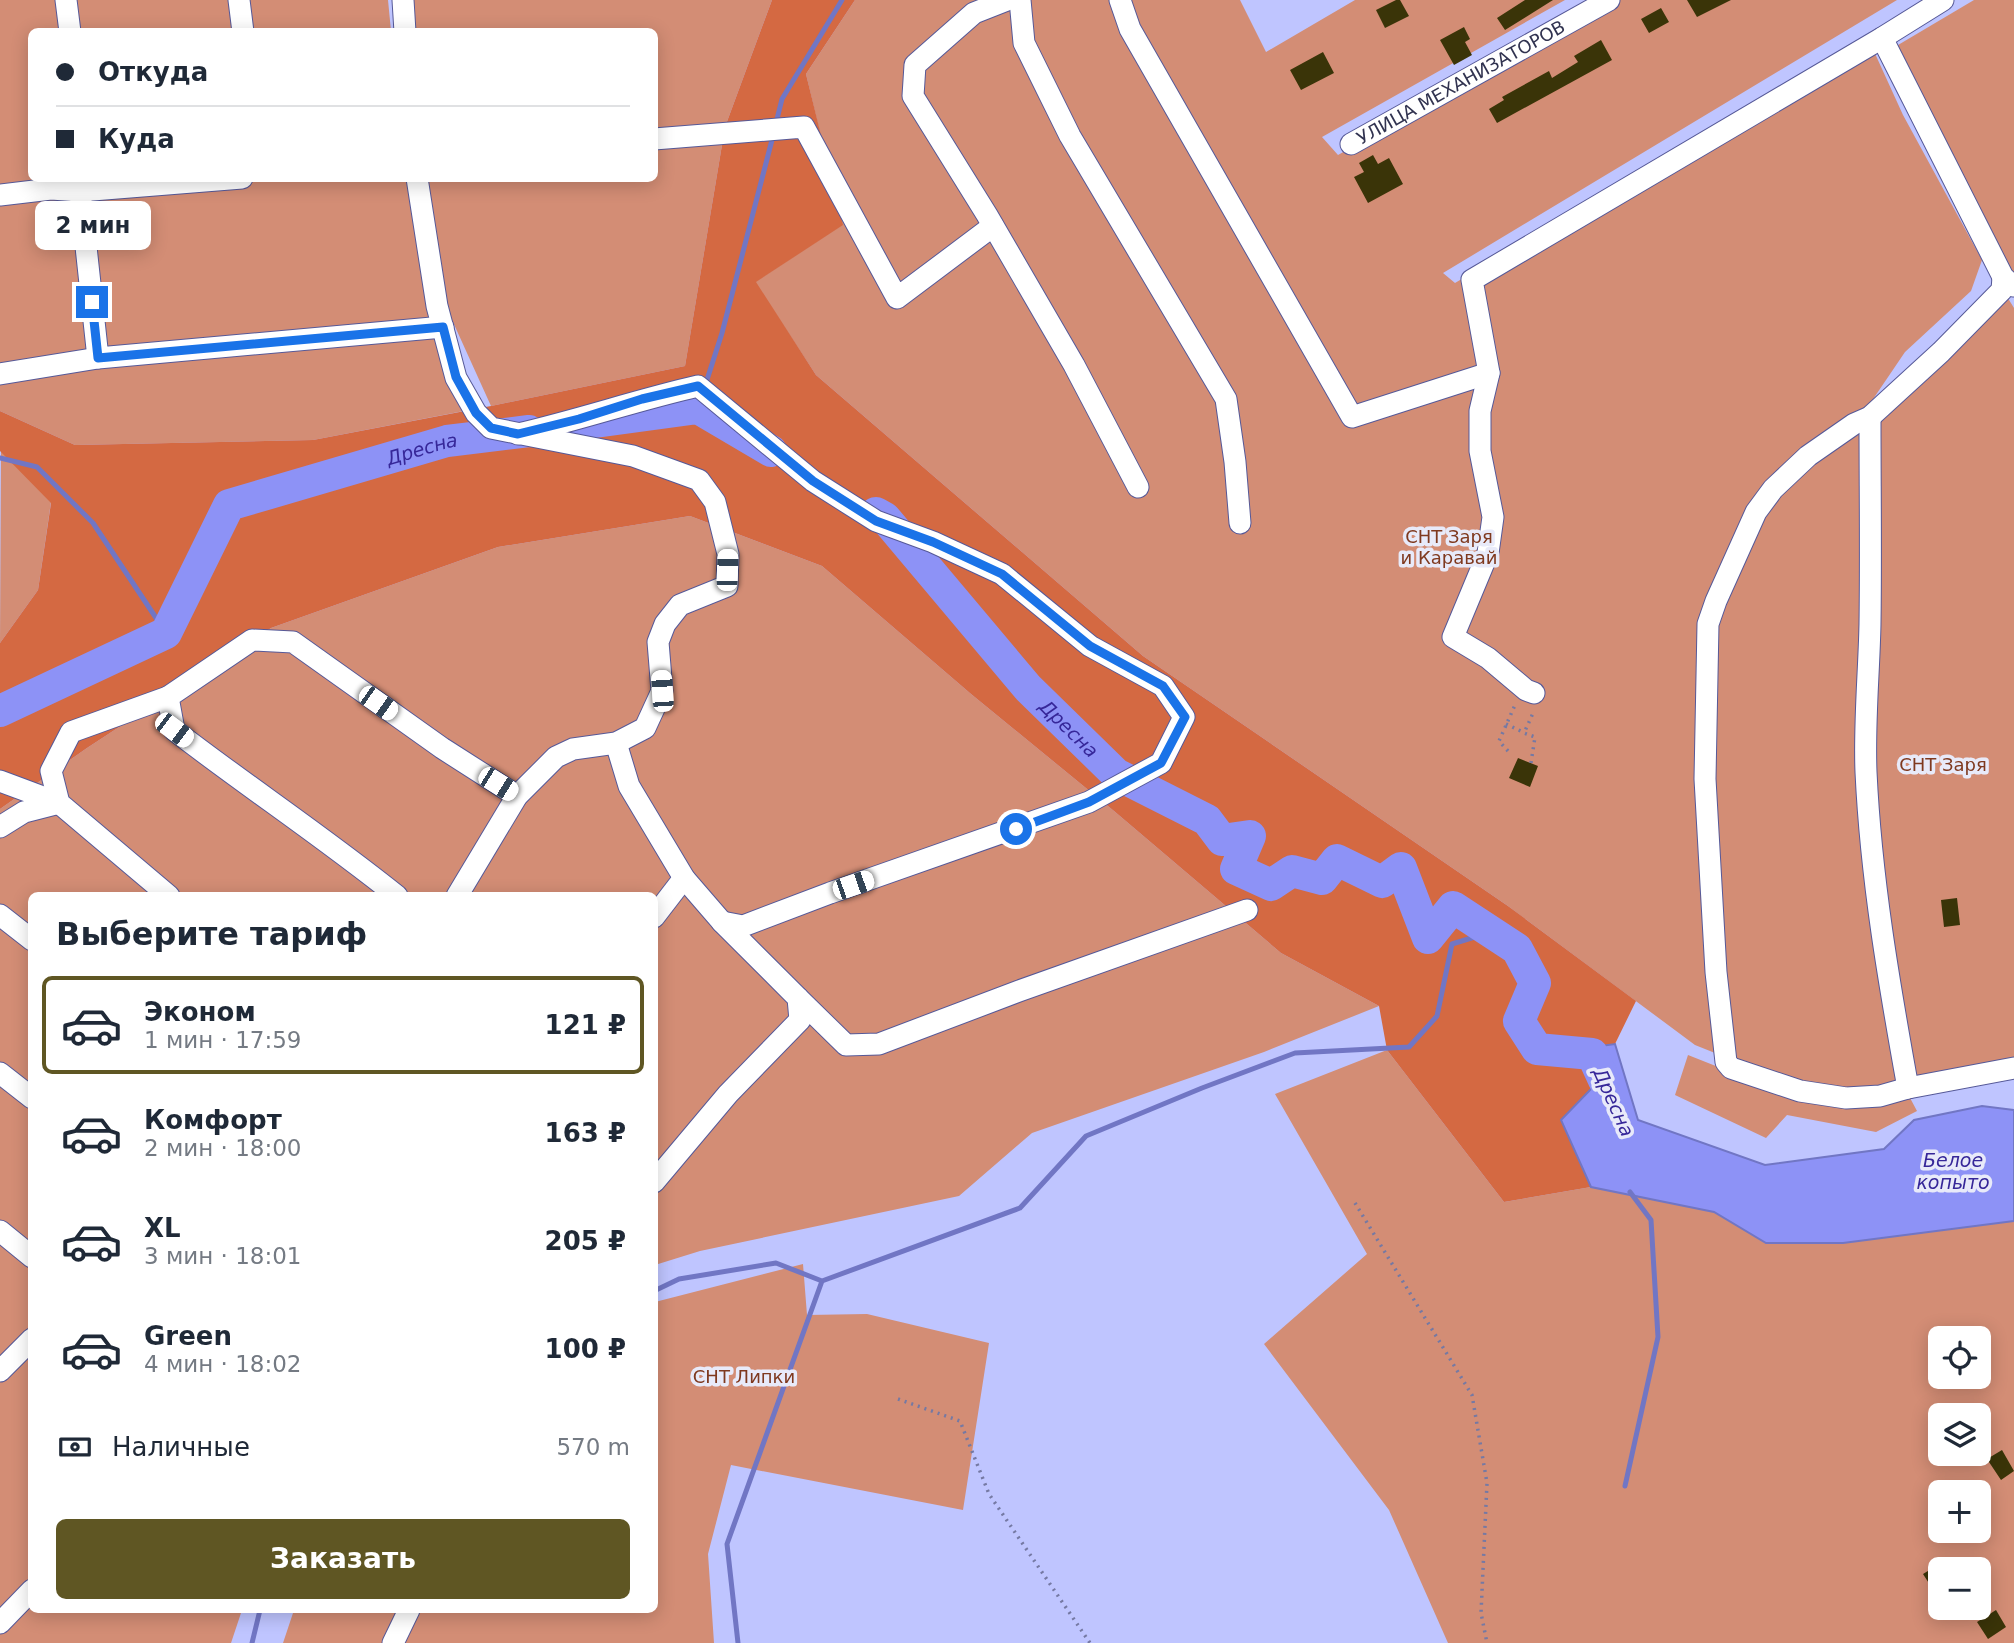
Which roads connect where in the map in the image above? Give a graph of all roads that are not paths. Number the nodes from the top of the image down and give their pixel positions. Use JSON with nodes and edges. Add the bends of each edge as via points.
{"nodes":[{"id":1,"x":66,"y":0,"type":"edge"},
{"id":2,"x":239,"y":0,"type":"edge"},
{"id":3,"x":402,"y":0,"type":"edge"},
{"id":4,"x":1007,"y":0,"type":"edge"},
{"id":5,"x":1020,"y":0,"type":"edge"},
{"id":6,"x":1120,"y":0,"type":"edge"},
{"id":7,"x":1609,"y":0,"type":"edge"},
{"id":8,"x":1943,"y":0,"type":"edge"},
{"id":9,"x":70,"y":28,"type":"edge"},
{"id":10,"x":242,"y":28,"type":"edge"},
{"id":11,"x":405,"y":28,"type":"edge"},
{"id":12,"x":1882,"y":38,"type":"junction"},
{"id":13,"x":658,"y":139,"type":"edge"},
{"id":14,"x":1351,"y":144,"type":"dead end"},
{"id":15,"x":149,"y":182,"type":"edge"},
{"id":16,"x":418,"y":182,"type":"edge"},
{"id":17,"x":79,"y":185,"type":"edge"},
{"id":18,"x":0,"y":195,"type":"edge"},
{"id":19,"x":993,"y":226,"type":"junction"},
{"id":20,"x":2009,"y":283,"type":"edge"},
{"id":21,"x":443,"y":327,"type":"junction"},
{"id":22,"x":98,"y":358,"type":"junction"},
{"id":23,"x":1489,"y":373,"type":"junction"},
{"id":24,"x":0,"y":374,"type":"edge"},
{"id":25,"x":1870,"y":416,"type":"junction"},
{"id":26,"x":518,"y":434,"type":"junction"},
{"id":27,"x":1138,"y":487,"type":"dead end"},
{"id":28,"x":1240,"y":523,"type":"dead end"},
{"id":29,"x":168,"y":697,"type":"junction"},
{"id":30,"x":1529,"y":701,"type":"road end"},
{"id":31,"x":616,"y":743,"type":"junction"},
{"id":32,"x":0,"y":780,"type":"edge"},
{"id":33,"x":517,"y":796,"type":"junction"},
{"id":34,"x":59,"y":803,"type":"junction"},
{"id":35,"x":0,"y":827,"type":"edge"},
{"id":36,"x":684,"y":878,"type":"junction"},
{"id":37,"x":164,"y":892,"type":"edge"},
{"id":38,"x":392,"y":892,"type":"edge"},
{"id":39,"x":459,"y":892,"type":"edge"},
{"id":40,"x":1247,"y":910,"type":"dead end"},
{"id":41,"x":658,"y":912,"type":"edge"},
{"id":42,"x":0,"y":915,"type":"edge"},
{"id":43,"x":722,"y":922,"type":"junction"},
{"id":44,"x":28,"y":937,"type":"edge"},
{"id":45,"x":798,"y":998,"type":"junction"},
{"id":46,"x":2014,"y":1068,"type":"edge"},
{"id":47,"x":4,"y":1084,"type":"edge"},
{"id":48,"x":1908,"y":1088,"type":"junction"},
{"id":49,"x":28,"y":1096,"type":"edge"},
{"id":50,"x":658,"y":1177,"type":"edge"},
{"id":51,"x":0,"y":1231,"type":"edge"},
{"id":52,"x":28,"y":1254,"type":"edge"},
{"id":53,"x":28,"y":1343,"type":"edge"},
{"id":54,"x":0,"y":1371,"type":"edge"},
{"id":55,"x":28,"y":1594,"type":"edge"},
{"id":56,"x":408,"y":1613,"type":"edge"},
{"id":57,"x":0,"y":1623,"type":"edge"},
{"id":58,"x":393,"y":1643,"type":"edge"}],
"edges":[{"from":1,"to":9,"type":"street"},
{"from":2,"to":10,"type":"street"},
{"from":3,"to":11,"type":"street"},
{"from":4,"to":19,"type":"street","via":[[974,13],[915,65],[913,96]]},
{"from":5,"to":28,"type":"street","via":[[1024,43],[1070,136],[1226,399]]},
{"from":6,"to":23,"type":"street","via":[[1130,29],[1352,416]]},
{"from":7,"to":14,"type":"street","name":"УЛИЦА МЕХАНИЗАТОРОВ"},
{"from":8,"to":12,"type":"street"},
{"from":12,"to":20,"type":"street"},
{"from":12,"to":23,"type":"street","via":[[1472,279]]},
{"from":13,"to":19,"type":"street","via":[[804,127],[897,298]]},
{"from":15,"to":17,"type":"street"},
{"from":16,"to":21,"type":"street"},
{"from":17,"to":18,"type":"street"},
{"from":17,"to":22,"type":"street"},
{"from":19,"to":27,"type":"street"},
{"from":20,"to":25,"type":"street"},
{"from":21,"to":22,"type":"street"},
{"from":21,"to":26,"type":"street","via":[[456,377],[476,413],[491,428]]},
{"from":22,"to":24,"type":"street"},
{"from":23,"to":30,"type":"street","via":[[1480,411],[1480,451],[1493,517],[1488,553],[1453,637],[1488,658],[1526,690]]},
{"from":25,"to":48,"type":"street","via":[[1866,771],[1885,962]]},
{"from":25,"to":48,"type":"street","via":[[1808,456],[1773,489],[1756,512],[1716,601],[1708,624],[1707,818],[1726,1062],[1743,1073],[1800,1091],[1846,1098],[1880,1097]]},
{"from":26,"to":31,"type":"street","via":[[620,452],[671,468],[699,480],[715,502],[728,554],[727,586],[680,605],[665,624],[658,642],[662,691],[655,709],[645,728]]},
{"from":26,"to":43,"type":"street","via":[[642,399],[705,392],[813,481],[876,521],[1002,574],[1090,646],[1163,686],[1185,717],[1161,763],[1089,802],[743,926]]},
{"from":29,"to":33,"type":"street","via":[[252,640],[293,642]]},
{"from":29,"to":34,"type":"street","via":[[71,732],[51,771]]},
{"from":29,"to":38,"type":"street","via":[[174,730]]},
{"from":31,"to":33,"type":"street","via":[[573,749],[556,757]]},
{"from":31,"to":36,"type":"street","via":[[629,786]]},
{"from":32,"to":34,"type":"street"},
{"from":33,"to":39,"type":"street"},
{"from":34,"to":35,"type":"street","via":[[24,811]]},
{"from":34,"to":37,"type":"street"},
{"from":36,"to":41,"type":"street"},
{"from":36,"to":43,"type":"street"},
{"from":40,"to":45,"type":"street","via":[[879,1044],[846,1045]]},
{"from":42,"to":44,"type":"street"},
{"from":43,"to":45,"type":"street"},
{"from":45,"to":50,"type":"street","via":[[800,1020],[728,1094]]},
{"from":46,"to":48,"type":"street"},
{"from":47,"to":49,"type":"street"},
{"from":51,"to":52,"type":"street"},
{"from":53,"to":54,"type":"street"},
{"from":55,"to":57,"type":"street"},
{"from":56,"to":58,"type":"street"}]}
